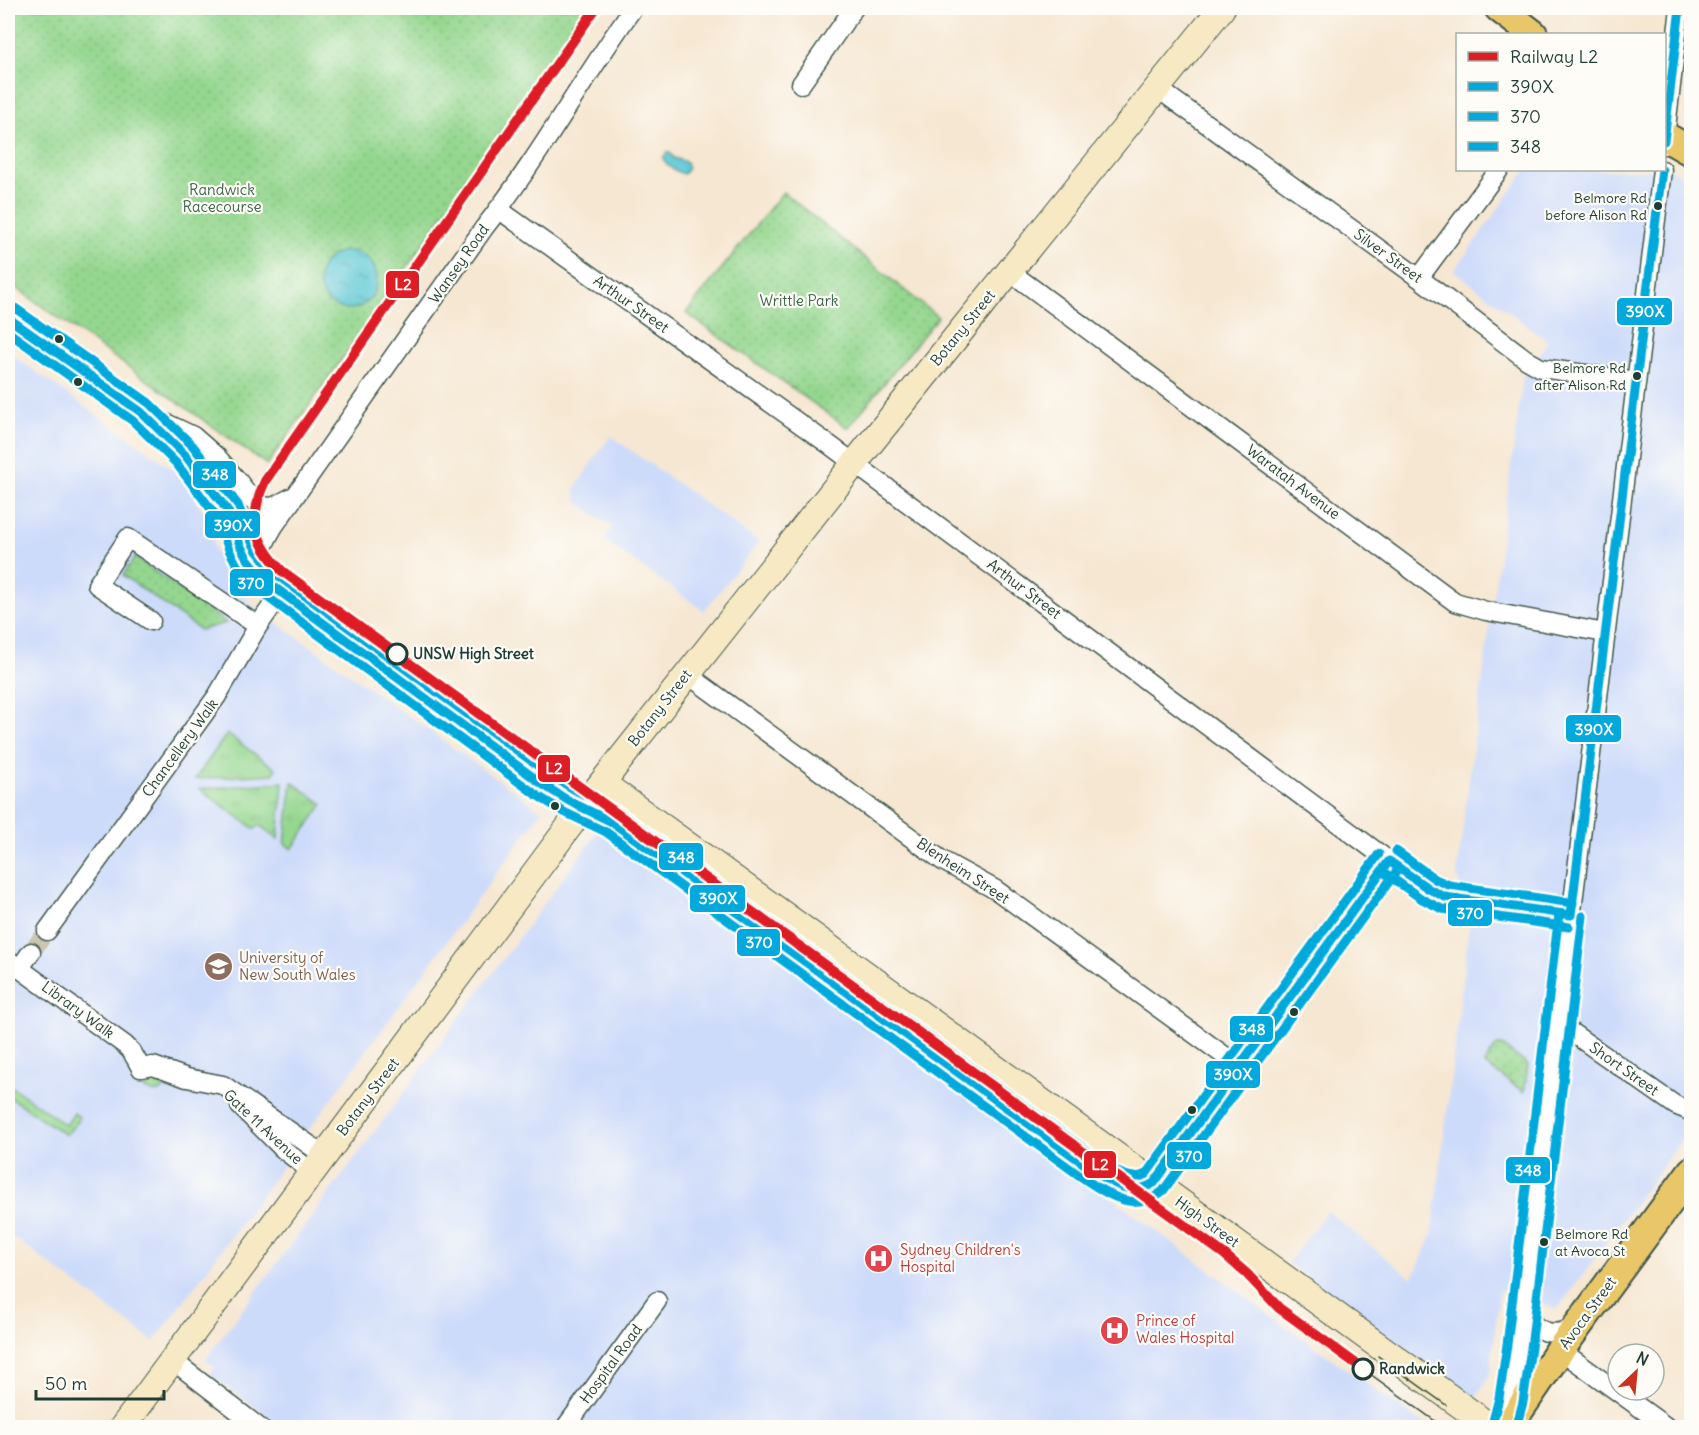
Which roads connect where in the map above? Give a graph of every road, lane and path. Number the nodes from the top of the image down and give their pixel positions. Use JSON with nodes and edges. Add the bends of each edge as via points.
{"nodes":[{"id":1,"x":633,"y":8,"type":"edge"},
{"id":2,"x":854,"y":8,"type":"edge"},
{"id":3,"x":1222,"y":8,"type":"edge"},
{"id":4,"x":1499,"y":8,"type":"edge"},
{"id":5,"x":1680,"y":8,"type":"edge"},
{"id":6,"x":1532,"y":33,"type":"edge"},
{"id":7,"x":801,"y":84,"type":"dead end"},
{"id":8,"x":1157,"y":88,"type":"junction"},
{"id":9,"x":1666,"y":130,"type":"edge"},
{"id":10,"x":1666,"y":139,"type":"edge"},
{"id":11,"x":1692,"y":152,"type":"edge"},
{"id":12,"x":1498,"y":171,"type":"edge"},
{"id":13,"x":1662,"y":171,"type":"edge"},
{"id":14,"x":498,"y":209,"type":"junction"},
{"id":15,"x":1009,"y":271,"type":"junction"},
{"id":16,"x":1419,"y":278,"type":"junction"},
{"id":17,"x":8,"y":318,"type":"edge"},
{"id":18,"x":1636,"y":381,"type":"junction"},
{"id":19,"x":141,"y":412,"type":"junction"},
{"id":20,"x":855,"y":464,"type":"junction"},
{"id":21,"x":297,"y":493,"type":"junction"},
{"id":22,"x":228,"y":511,"type":"junction"},
{"id":23,"x":280,"y":518,"type":"junction"},
{"id":24,"x":274,"y":587,"type":"junction"},
{"id":25,"x":151,"y":621,"type":"dead end"},
{"id":26,"x":258,"y":626,"type":"junction"},
{"id":27,"x":1605,"y":633,"type":"junction"},
{"id":28,"x":687,"y":674,"type":"junction"},
{"id":29,"x":602,"y":783,"type":"junction"},
{"id":30,"x":583,"y":807,"type":"junction"},
{"id":31,"x":1389,"y":861,"type":"junction"},
{"id":32,"x":1571,"y":915,"type":"junction"},
{"id":33,"x":46,"y":931,"type":"tunnel mouth"},
{"id":34,"x":32,"y":952,"type":"tunnel mouth"},
{"id":35,"x":14,"y":964,"type":"edge"},
{"id":36,"x":1558,"y":1023,"type":"junction"},
{"id":37,"x":1240,"y":1066,"type":"junction"},
{"id":38,"x":141,"y":1068,"type":"joint"},
{"id":39,"x":1692,"y":1112,"type":"edge"},
{"id":40,"x":318,"y":1164,"type":"junction"},
{"id":41,"x":1692,"y":1171,"type":"edge"},
{"id":42,"x":1154,"y":1183,"type":"junction"},
{"id":43,"x":657,"y":1301,"type":"dead end"},
{"id":44,"x":1524,"y":1305,"type":"junction"},
{"id":45,"x":1579,"y":1325,"type":"junction"},
{"id":46,"x":1560,"y":1350,"type":"junction"},
{"id":47,"x":172,"y":1360,"type":"junction"},
{"id":48,"x":122,"y":1428,"type":"edge"},
{"id":49,"x":260,"y":1428,"type":"edge"},
{"id":50,"x":565,"y":1428,"type":"edge"},
{"id":51,"x":1492,"y":1428,"type":"edge"},
{"id":52,"x":1505,"y":1428,"type":"edge"},
{"id":53,"x":1668,"y":1428,"type":"edge"}],
"edges":[{"from":1,"to":14,"type":"street","name":"Wansey Road"},
{"from":2,"to":7,"type":"street"},
{"from":3,"to":8,"type":"street","name":"Botany Street"},
{"from":4,"to":6,"type":"main road"},
{"from":5,"to":9,"type":"street"},
{"from":8,"to":15,"type":"street","name":"Botany Street"},
{"from":8,"to":16,"type":"street","name":"Silver Street"},
{"from":10,"to":11,"type":"main road"},
{"from":12,"to":16,"type":"street"},
{"from":13,"to":18,"type":"street"},
{"from":14,"to":20,"type":"street","name":"Arthur Street"},
{"from":14,"to":21,"type":"street","name":"Wansey Road"},
{"from":15,"to":20,"type":"street","name":"Botany Street"},
{"from":15,"to":27,"type":"street","name":"Waratah Avenue","via":[[1455,602]]},
{"from":16,"to":18,"type":"street","name":"Silver Street","via":[[1541,368]]},
{"from":17,"to":19,"type":"street"},
{"from":18,"to":27,"type":"street"},
{"from":19,"to":21,"type":"street","via":[[193,436],[260,506],[276,506]]},
{"from":19,"to":22,"type":"street","via":[[192,462]]},
{"from":20,"to":28,"type":"street","name":"Botany Street"},
{"from":20,"to":31,"type":"street","name":"Arthur Street"},
{"from":21,"to":23,"type":"street","name":"Wansey Road"},
{"from":22,"to":23,"type":"street","via":[[257,525]]},
{"from":22,"to":24,"type":"street","via":[[244,552]]},
{"from":23,"to":24,"type":"street","name":"Wansey Road","via":[[260,554],[260,567]]},
{"from":24,"to":26,"type":"street","name":"Chancellery Walk"},
{"from":24,"to":30,"type":"street","via":[[545,786]]},
{"from":25,"to":26,"type":"street","via":[[97,585],[128,538]]},
{"from":26,"to":33,"type":"street","name":"Chancellery Walk","via":[[217,696]]},
{"from":27,"to":32,"type":"street"},
{"from":28,"to":29,"type":"street","name":"Botany Street"},
{"from":28,"to":37,"type":"street","name":"Blenheim Street","via":[[943,861],[996,890]]},
{"from":29,"to":30,"type":"street","name":"Botany Street"},
{"from":29,"to":42,"type":"street","name":"High Street"},
{"from":30,"to":40,"type":"street","name":"Botany Street"},
{"from":30,"to":42,"type":"street","via":[[612,822],[1090,1168],[1128,1190],[1139,1191]]},
{"from":31,"to":32,"type":"street","name":"Arthur Street","via":[[1445,897]]},
{"from":31,"to":37,"type":"street"},
{"from":32,"to":36,"type":"street"},
{"from":34,"to":35,"type":"street"},
{"from":35,"to":38,"type":"street","name":"Library Walk","via":[[125,1045]]},
{"from":36,"to":39,"type":"street","name":"Short Street","via":[[1672,1103]]},
{"from":36,"to":44,"type":"street"},
{"from":37,"to":42,"type":"street"},
{"from":38,"to":40,"type":"street","name":"Gate 11 Avenue","via":[[153,1066],[223,1085]]},
{"from":40,"to":47,"type":"street","name":"Botany Street"},
{"from":41,"to":45,"type":"main road","name":"Avoca Street"},
{"from":42,"to":51,"type":"street","name":"High Street"},
{"from":43,"to":50,"type":"street","name":"Hospital Road"},
{"from":44,"to":45,"type":"street","via":[[1531,1322],[1550,1333]]},
{"from":44,"to":52,"type":"street"},
{"from":45,"to":46,"type":"main road","name":"Avoca Street"},
{"from":46,"to":52,"type":"main road","name":"Avoca Street"},
{"from":46,"to":53,"type":"street"},
{"from":47,"to":48,"type":"street","name":"Botany Street"},
{"from":47,"to":49,"type":"street"}]}
